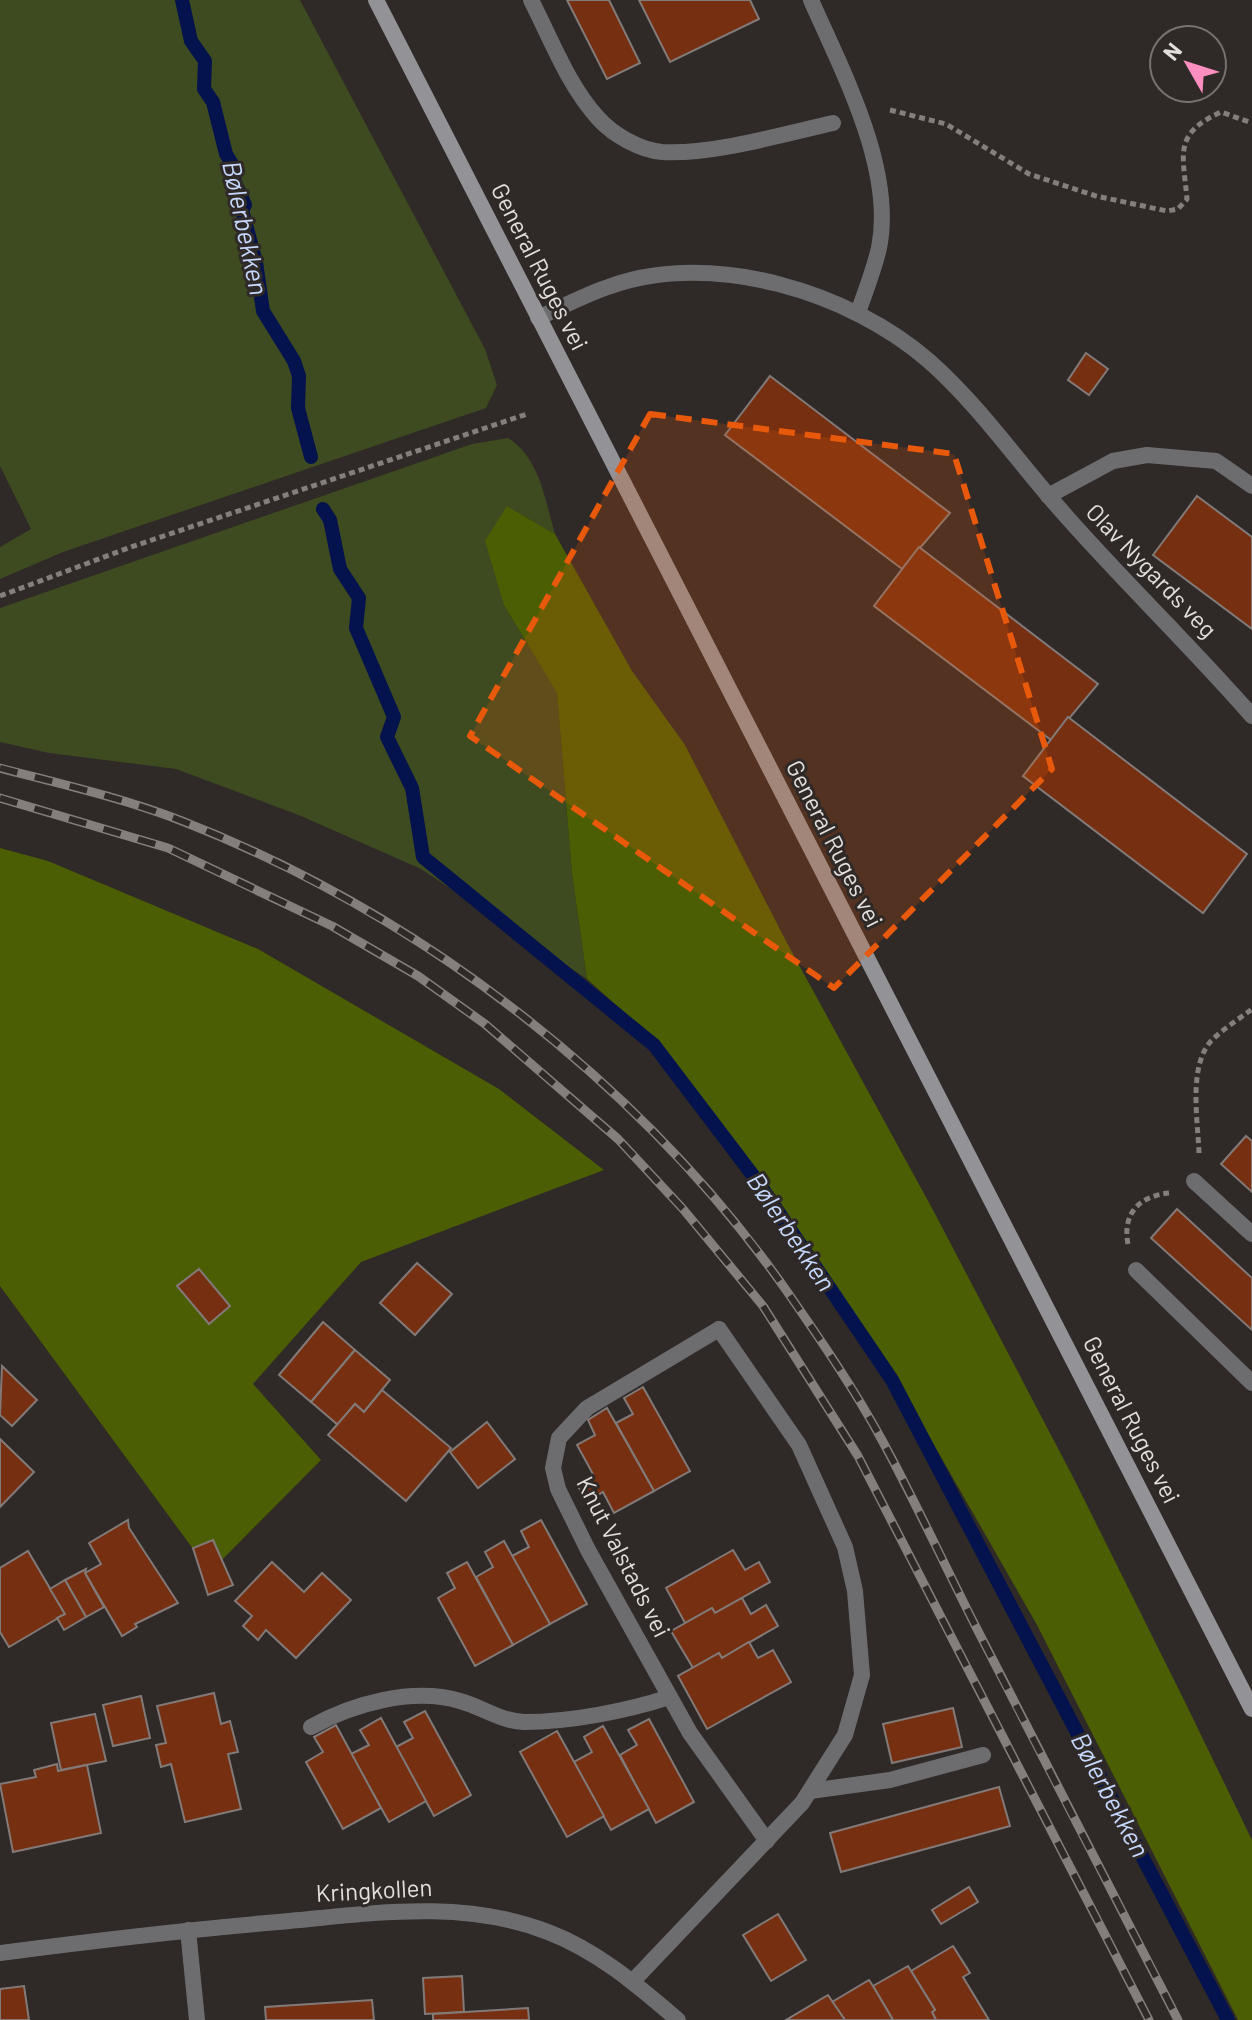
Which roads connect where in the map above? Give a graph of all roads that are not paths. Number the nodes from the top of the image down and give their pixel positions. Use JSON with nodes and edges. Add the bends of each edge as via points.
{"nodes":[{"id":1,"x":376,"y":0,"type":"edge"},
{"id":2,"x":531,"y":0,"type":"edge"},
{"id":3,"x":811,"y":0,"type":"edge"},
{"id":4,"x":833,"y":123,"type":"dead end"},
{"id":5,"x":858,"y":313,"type":"junction"},
{"id":6,"x":538,"y":318,"type":"junction"},
{"id":7,"x":1252,"y":486,"type":"edge"},
{"id":8,"x":1048,"y":496,"type":"junction"},
{"id":9,"x":1252,"y":716,"type":"edge"},
{"id":10,"x":1194,"y":1181,"type":"road end"},
{"id":11,"x":1252,"y":1234,"type":"edge"},
{"id":12,"x":1136,"y":1270,"type":"road end"},
{"id":13,"x":1252,"y":1383,"type":"edge"},
{"id":14,"x":670,"y":1697,"type":"junction"},
{"id":15,"x":1252,"y":1709,"type":"edge"},
{"id":16,"x":311,"y":1727,"type":"dead end"},
{"id":17,"x":983,"y":1755,"type":"dead end"},
{"id":18,"x":810,"y":1791,"type":"junction"},
{"id":19,"x":767,"y":1841,"type":"junction"},
{"id":20,"x":188,"y":1930,"type":"junction"},
{"id":21,"x":0,"y":1953,"type":"edge"},
{"id":22,"x":633,"y":1981,"type":"junction"},
{"id":23,"x":197,"y":2020,"type":"edge"},
{"id":24,"x":678,"y":2020,"type":"edge"}],
"edges":[{"from":1,"to":6,"type":"main road","name":"General Ruges vei"},
{"from":2,"to":4,"type":"street","via":[[586,103],[611,130],[648,149],[723,146]]},
{"from":3,"to":5,"type":"street","via":[[860,114],[881,199],[879,247]]},
{"from":5,"to":6,"type":"street","name":"Olav Nygards veg","via":[[753,279],[667,275],[612,285]]},
{"from":5,"to":8,"type":"street","name":"Olav Nygards veg","via":[[928,360],[983,416]]},
{"from":6,"to":15,"type":"main road","name":"General Ruges vei"},
{"from":7,"to":8,"type":"street","name":"Olav Nygards veg","via":[[1216,461],[1147,455],[1113,461]]},
{"from":8,"to":9,"type":"street","name":"Olav Nygards veg"},
{"from":10,"to":11,"type":"street"},
{"from":12,"to":13,"type":"street"},
{"from":14,"to":16,"type":"street","via":[[524,1722],[430,1695],[340,1711]]},
{"from":14,"to":18,"type":"street","name":"Knut Valstads vei","via":[[588,1550],[553,1468],[559,1438],[587,1408],[719,1329],[799,1445],[845,1547],[855,1591],[862,1675],[845,1735]]},
{"from":14,"to":19,"type":"street","name":"Knut Valstads vei"},
{"from":17,"to":18,"type":"street","via":[[890,1780]]},
{"from":18,"to":19,"type":"street","name":"Knut Valstads vei"},
{"from":19,"to":22,"type":"street","name":"Knut Valstads vei"},
{"from":20,"to":21,"type":"street","name":"Kringkollen"},
{"from":20,"to":22,"type":"street","name":"Kringkollen","via":[[420,1909],[493,1916],[548,1932],[595,1954]]},
{"from":20,"to":23,"type":"street"},
{"from":22,"to":24,"type":"street","name":"Kringkollen"}]}
